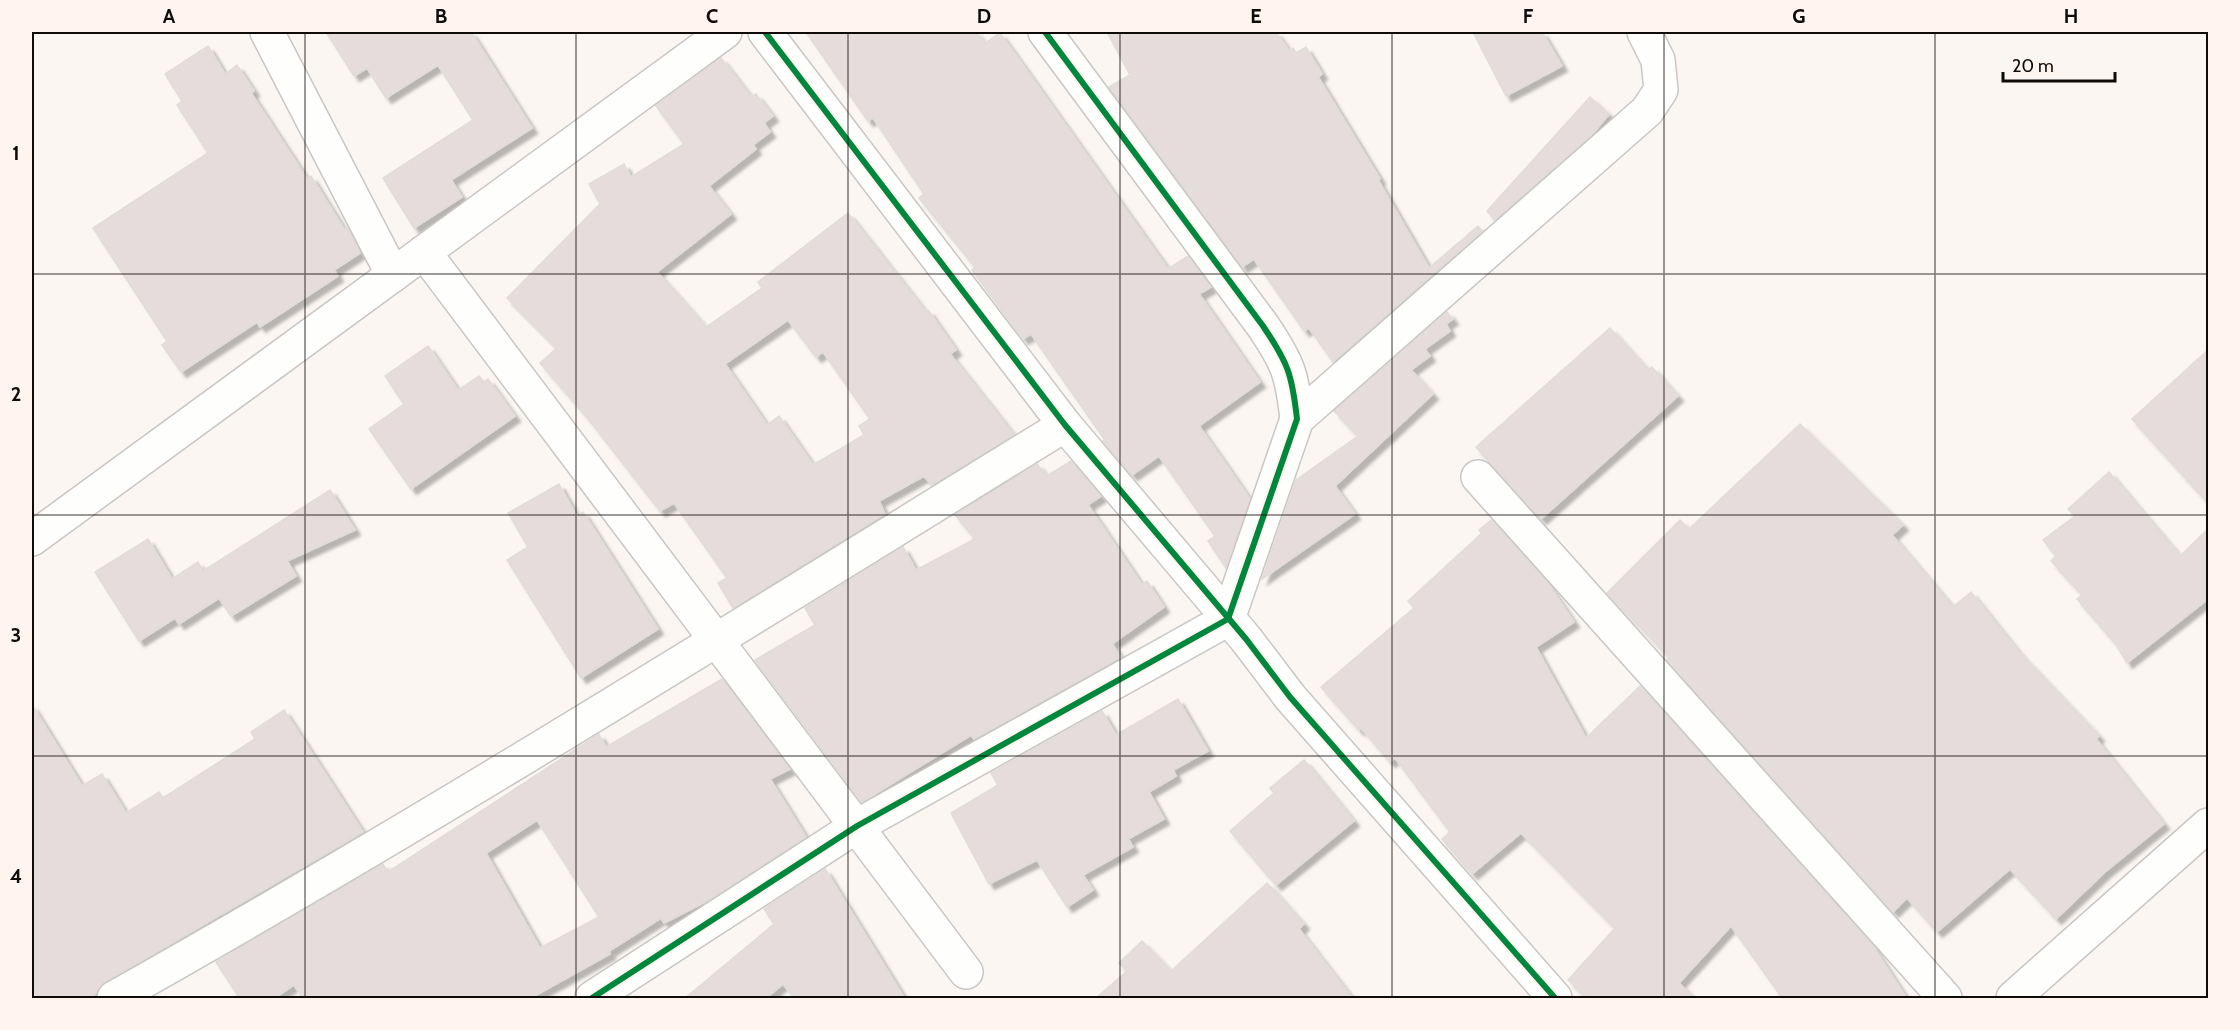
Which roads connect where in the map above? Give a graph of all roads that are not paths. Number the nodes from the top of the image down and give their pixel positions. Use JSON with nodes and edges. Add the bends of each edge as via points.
{"nodes":[{"id":1,"x":267,"y":32,"type":"edge"},
{"id":2,"x":724,"y":32,"type":"edge"},
{"id":3,"x":765,"y":32,"type":"edge"},
{"id":4,"x":1045,"y":32,"type":"edge"},
{"id":5,"x":1644,"y":32,"type":"edge"},
{"id":6,"x":424,"y":252,"type":"junction"},
{"id":7,"x":393,"y":275,"type":"junction"},
{"id":8,"x":1297,"y":419,"type":"junction"},
{"id":9,"x":1065,"y":425,"type":"junction"},
{"id":10,"x":1478,"y":477,"type":"dead end"},
{"id":11,"x":32,"y":539,"type":"edge"},
{"id":12,"x":1237,"y":629,"type":"junction"},
{"id":13,"x":717,"y":640,"type":"junction"},
{"id":14,"x":2208,"y":825,"type":"edge"},
{"id":15,"x":857,"y":826,"type":"junction"},
{"id":16,"x":966,"y":972,"type":"dead end"},
{"id":17,"x":114,"y":999,"type":"edge"},
{"id":18,"x":592,"y":999,"type":"edge"},
{"id":19,"x":1555,"y":999,"type":"edge"},
{"id":20,"x":1945,"y":999,"type":"edge"},
{"id":21,"x":2013,"y":999,"type":"edge"}],
"edges":[{"from":1,"to":7,"type":"street"},
{"from":2,"to":6,"type":"street"},
{"from":3,"to":9,"type":"street"},
{"from":4,"to":8,"type":"street","via":[[1285,358]]},
{"from":5,"to":8,"type":"street","via":[[1658,60],[1661,90],[1647,111]]},
{"from":6,"to":7,"type":"street"},
{"from":6,"to":13,"type":"street"},
{"from":7,"to":11,"type":"street"},
{"from":8,"to":12,"type":"street"},
{"from":9,"to":12,"type":"street"},
{"from":9,"to":13,"type":"street"},
{"from":10,"to":20,"type":"street"},
{"from":12,"to":15,"type":"street"},
{"from":12,"to":19,"type":"street","via":[[1290,697]]},
{"from":13,"to":15,"type":"street"},
{"from":13,"to":17,"type":"street"},
{"from":14,"to":21,"type":"street"},
{"from":15,"to":16,"type":"street"},
{"from":15,"to":18,"type":"street"}]}
